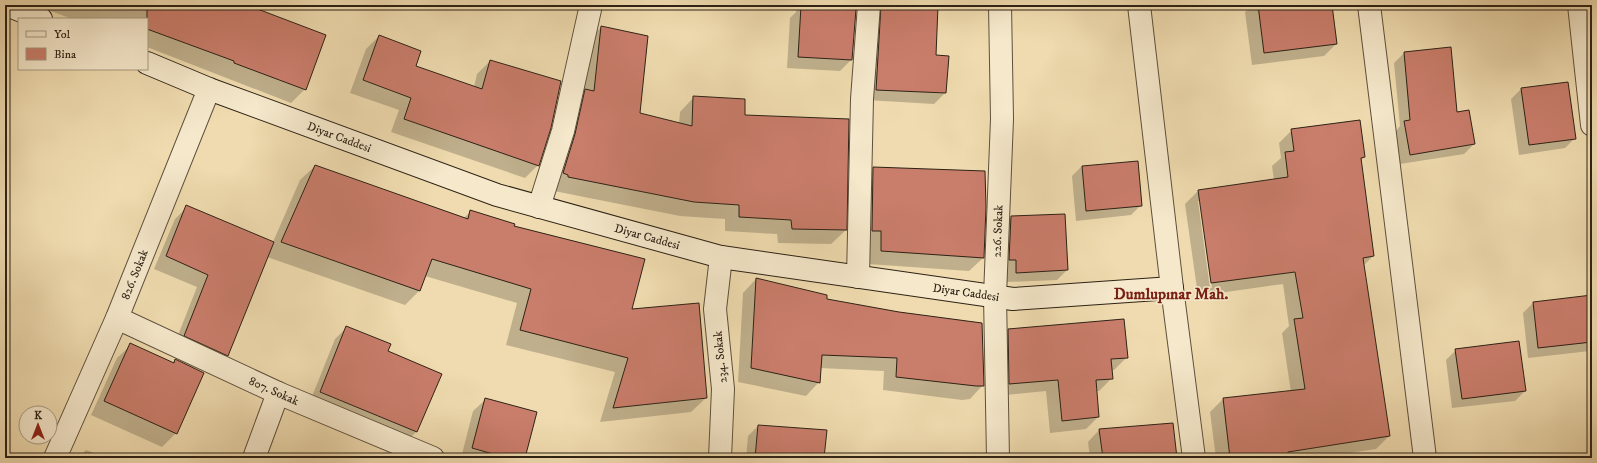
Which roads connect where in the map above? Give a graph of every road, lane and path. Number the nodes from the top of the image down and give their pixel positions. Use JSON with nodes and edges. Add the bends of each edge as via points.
{"nodes":[{"id":1,"x":7,"y":5,"type":"edge"},
{"id":2,"x":590,"y":5,"type":"edge"},
{"id":3,"x":869,"y":5,"type":"edge"},
{"id":4,"x":1000,"y":5,"type":"edge"},
{"id":5,"x":1139,"y":5,"type":"edge"},
{"id":6,"x":1369,"y":5,"type":"edge"},
{"id":7,"x":1579,"y":5,"type":"edge"},
{"id":8,"x":39,"y":18,"type":"edge"},
{"id":9,"x":148,"y":63,"type":"edge"},
{"id":10,"x":209,"y":89,"type":"junction"},
{"id":11,"x":1592,"y":125,"type":"edge"},
{"id":12,"x":540,"y":207,"type":"junction"},
{"id":13,"x":721,"y":257,"type":"junction"},
{"id":14,"x":858,"y":277,"type":"junction"},
{"id":15,"x":1172,"y":288,"type":"junction"},
{"id":16,"x":995,"y":296,"type":"junction"},
{"id":17,"x":117,"y":318,"type":"junction"},
{"id":18,"x":278,"y":393,"type":"junction"},
{"id":19,"x":55,"y":458,"type":"edge"},
{"id":20,"x":254,"y":458,"type":"edge"},
{"id":21,"x":432,"y":458,"type":"edge"},
{"id":22,"x":720,"y":458,"type":"edge"},
{"id":23,"x":998,"y":458,"type":"edge"},
{"id":24,"x":1194,"y":458,"type":"edge"},
{"id":25,"x":1425,"y":458,"type":"edge"}],
"edges":[{"from":1,"to":8,"type":"street"},
{"from":2,"to":12,"type":"street","via":[[563,131]]},
{"from":3,"to":14,"type":"street","via":[[862,99]]},
{"from":4,"to":16,"type":"street","name":"226. Sokak","via":[[1002,119]]},
{"from":5,"to":15,"type":"street"},
{"from":6,"to":25,"type":"street"},
{"from":7,"to":11,"type":"street"},
{"from":9,"to":10,"type":"street","name":"Diyar Caddesi"},
{"from":10,"to":12,"type":"street","name":"Diyar Caddesi","via":[[497,195]]},
{"from":10,"to":17,"type":"street","name":"826. Sokak"},
{"from":12,"to":13,"type":"street","name":"Diyar Caddesi"},
{"from":13,"to":14,"type":"street","name":"Diyar Caddesi"},
{"from":13,"to":22,"type":"street","name":"234. Sokak","via":[[715,309],[723,389]]},
{"from":14,"to":16,"type":"street","name":"Diyar Caddesi"},
{"from":15,"to":16,"type":"street","name":"Diyar Caddesi","via":[[1013,298]]},
{"from":15,"to":24,"type":"street"},
{"from":16,"to":23,"type":"street","name":"226. Sokak"},
{"from":17,"to":18,"type":"street","name":"807. Sokak"},
{"from":17,"to":19,"type":"street","name":"826. Sokak"},
{"from":18,"to":20,"type":"street"},
{"from":18,"to":21,"type":"street","name":"807. Sokak"}]}
